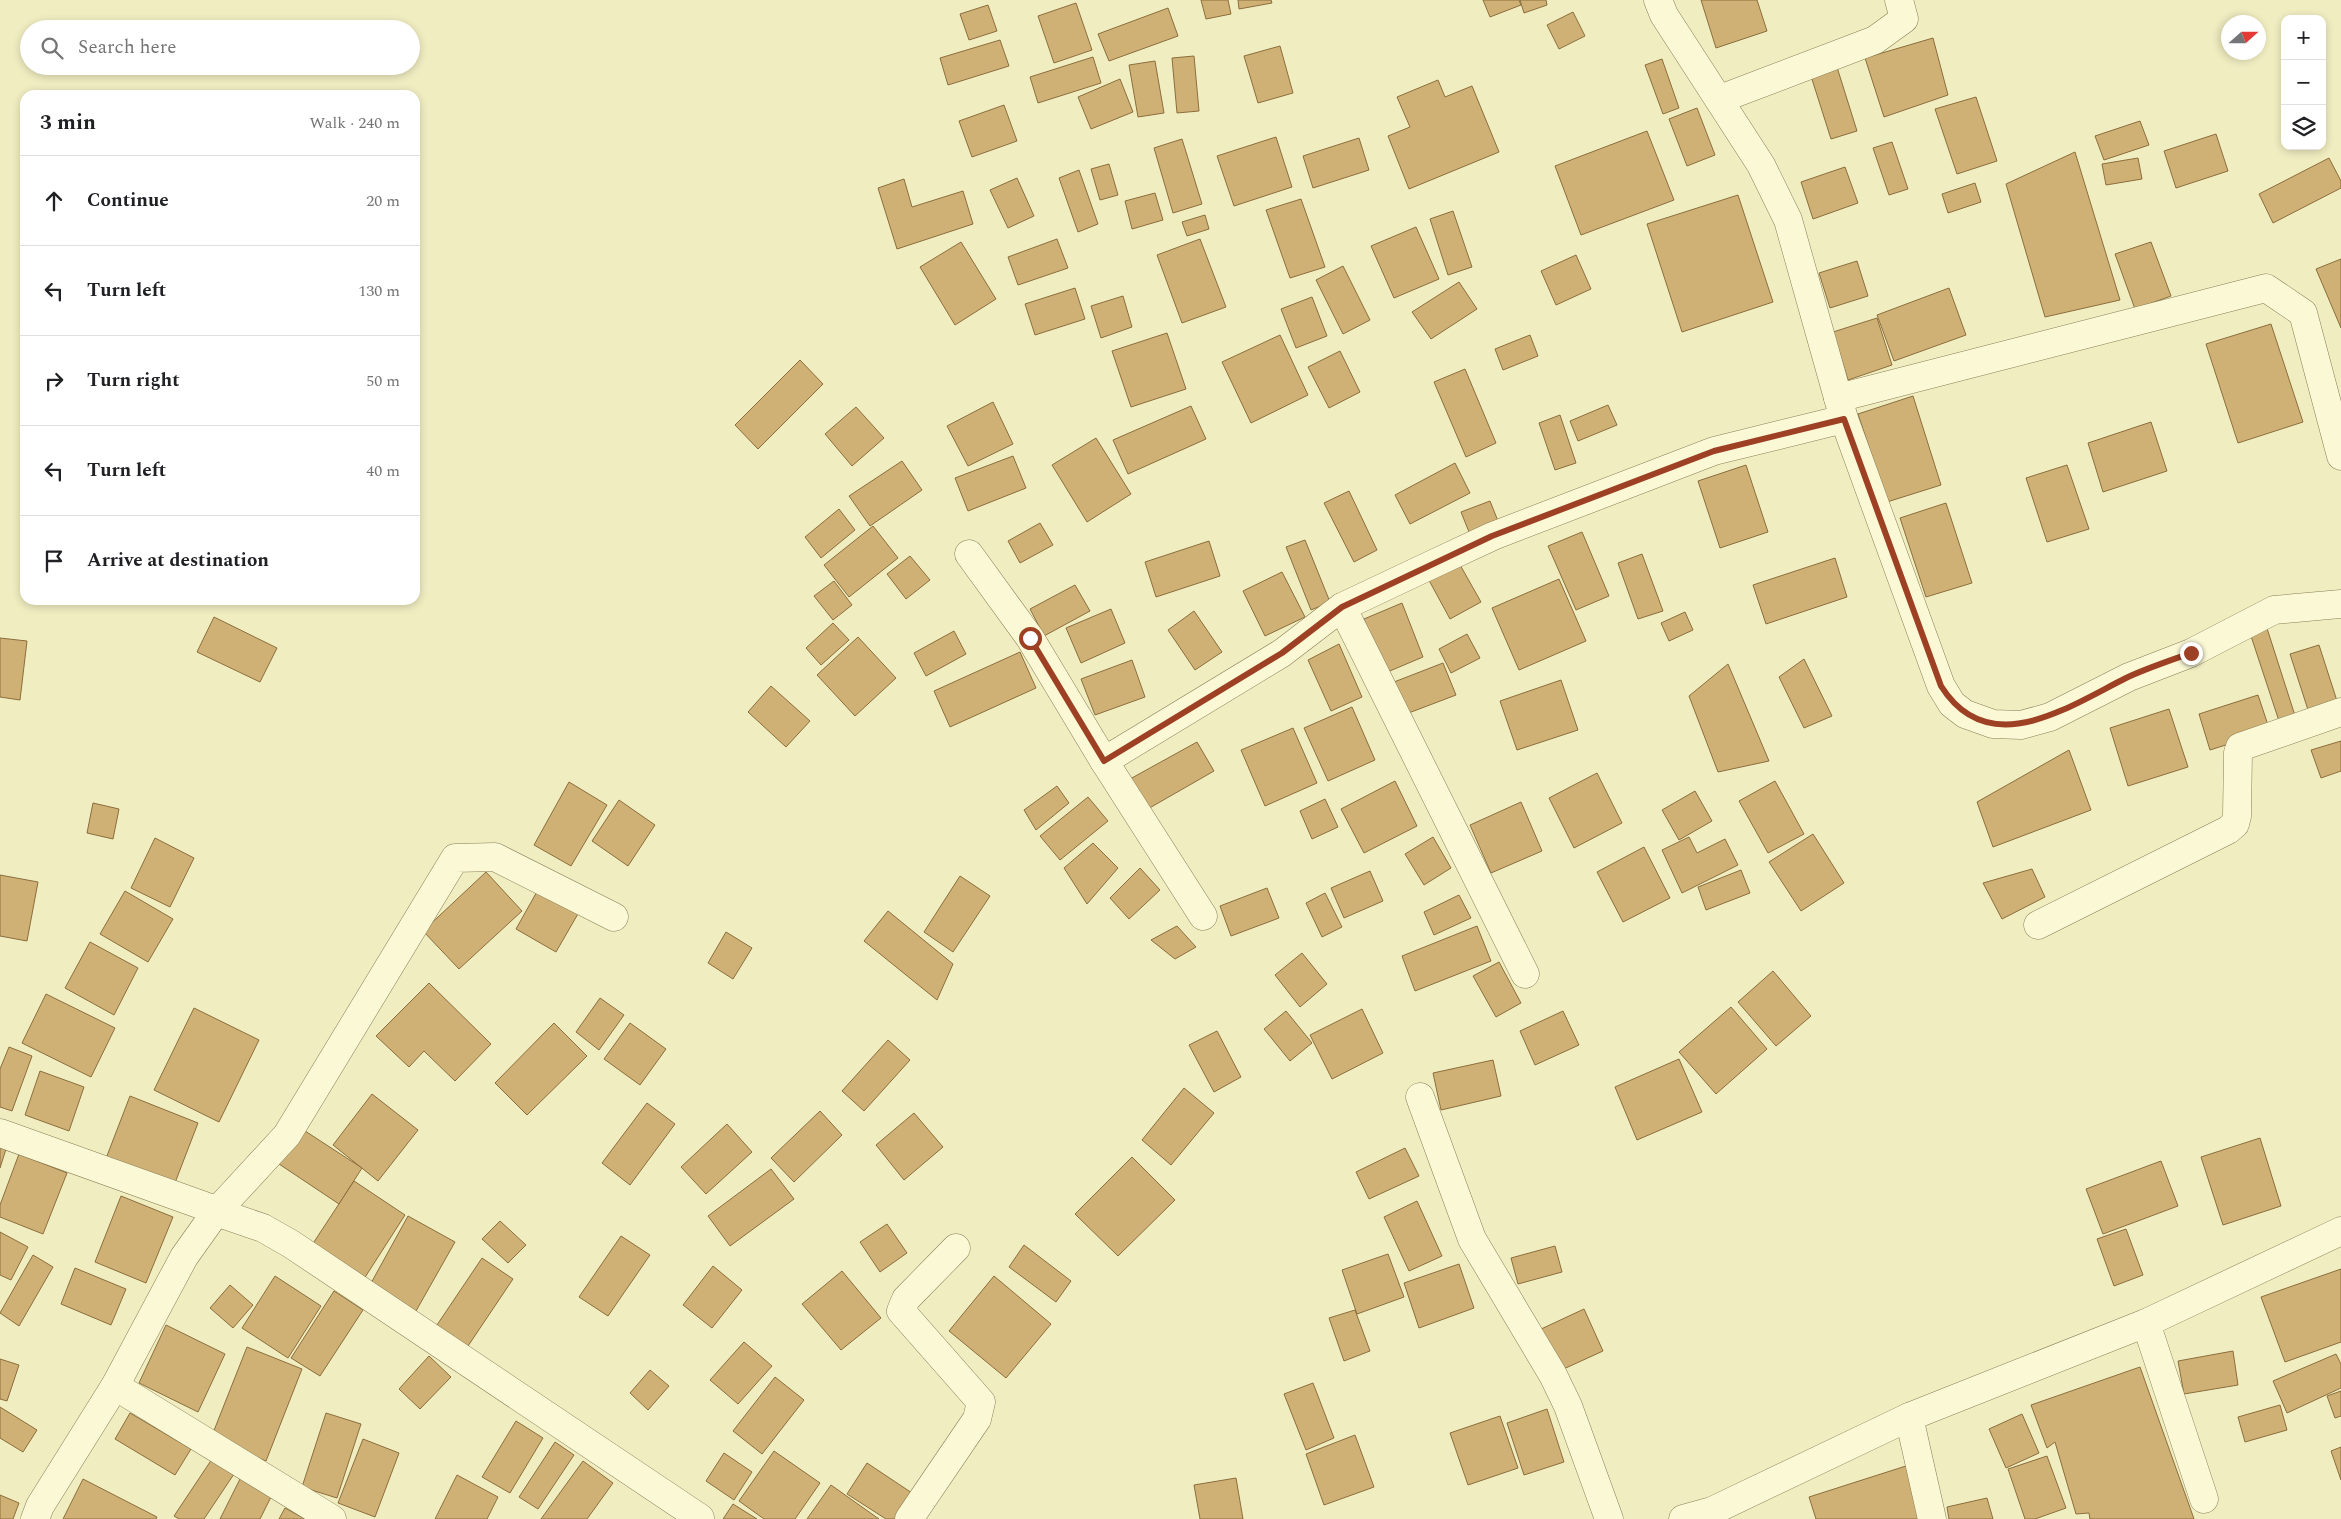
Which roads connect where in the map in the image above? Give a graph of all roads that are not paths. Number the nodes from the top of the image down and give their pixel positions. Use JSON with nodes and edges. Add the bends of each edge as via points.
{"nodes":[{"id":1,"x":1658,"y":0,"type":"edge"},
{"id":2,"x":1898,"y":0,"type":"edge"},
{"id":3,"x":1720,"y":99,"type":"junction"},
{"id":4,"x":1841,"y":409,"type":"junction"},
{"id":5,"x":2341,"y":456,"type":"edge"},
{"id":6,"x":969,"y":554,"type":"dead end"},
{"id":7,"x":2341,"y":604,"type":"edge"},
{"id":8,"x":1342,"y":607,"type":"junction"},
{"id":9,"x":2341,"y":712,"type":"edge"},
{"id":10,"x":1104,"y":761,"type":"junction"},
{"id":11,"x":1203,"y":916,"type":"dead end"},
{"id":12,"x":614,"y":917,"type":"dead end"},
{"id":13,"x":2038,"y":925,"type":"dead end"},
{"id":14,"x":1525,"y":974,"type":"dead end"},
{"id":15,"x":1420,"y":1097,"type":"dead end"},
{"id":16,"x":0,"y":1133,"type":"edge"},
{"id":17,"x":216,"y":1212,"type":"junction"},
{"id":18,"x":2341,"y":1231,"type":"edge"},
{"id":19,"x":956,"y":1248,"type":"dead end"},
{"id":20,"x":2146,"y":1323,"type":"junction"},
{"id":21,"x":115,"y":1386,"type":"junction"},
{"id":22,"x":1909,"y":1417,"type":"junction"},
{"id":23,"x":2204,"y":1498,"type":"dead end"},
{"id":24,"x":700,"y":1518,"type":"edge"},
{"id":25,"x":35,"y":1519,"type":"edge"},
{"id":26,"x":332,"y":1519,"type":"edge"},
{"id":27,"x":910,"y":1519,"type":"edge"},
{"id":28,"x":1609,"y":1519,"type":"edge"},
{"id":29,"x":1684,"y":1519,"type":"edge"},
{"id":30,"x":1932,"y":1519,"type":"edge"}],
"edges":[{"from":1,"to":3,"type":"street","via":[[1703,77]]},
{"from":2,"to":3,"type":"street","via":[[1904,19],[1875,40]]},
{"from":3,"to":4,"type":"street","via":[[1761,165],[1788,220]]},
{"from":4,"to":5,"type":"street","via":[[2266,288],[2303,313]]},
{"from":4,"to":7,"type":"street","via":[[1941,686],[1952,704],[1966,714],[1993,724],[2021,725],[2050,717],[2129,677],[2191,653],[2274,610]]},
{"from":4,"to":8,"type":"street","via":[[1714,451],[1492,536]]},
{"from":6,"to":10,"type":"street","via":[[1030,638]]},
{"from":8,"to":10,"type":"street","via":[[1282,653]]},
{"from":8,"to":14,"type":"street"},
{"from":9,"to":13,"type":"street","via":[[2240,747],[2237,816],[2235,824],[2228,830]]},
{"from":10,"to":11,"type":"street"},
{"from":12,"to":17,"type":"street","via":[[495,858],[455,858],[287,1135]]},
{"from":15,"to":28,"type":"street","via":[[1472,1239],[1553,1375],[1568,1406]]},
{"from":16,"to":17,"type":"street"},
{"from":17,"to":21,"type":"street","via":[[184,1257]]},
{"from":17,"to":24,"type":"street","via":[[263,1228],[291,1244]]},
{"from":18,"to":20,"type":"street"},
{"from":19,"to":27,"type":"street","via":[[906,1299],[901,1311],[981,1402],[977,1420]]},
{"from":20,"to":22,"type":"street"},
{"from":20,"to":23,"type":"street"},
{"from":21,"to":25,"type":"street"},
{"from":21,"to":26,"type":"street"},
{"from":22,"to":29,"type":"street","via":[[1712,1511]]},
{"from":22,"to":30,"type":"street"}]}
